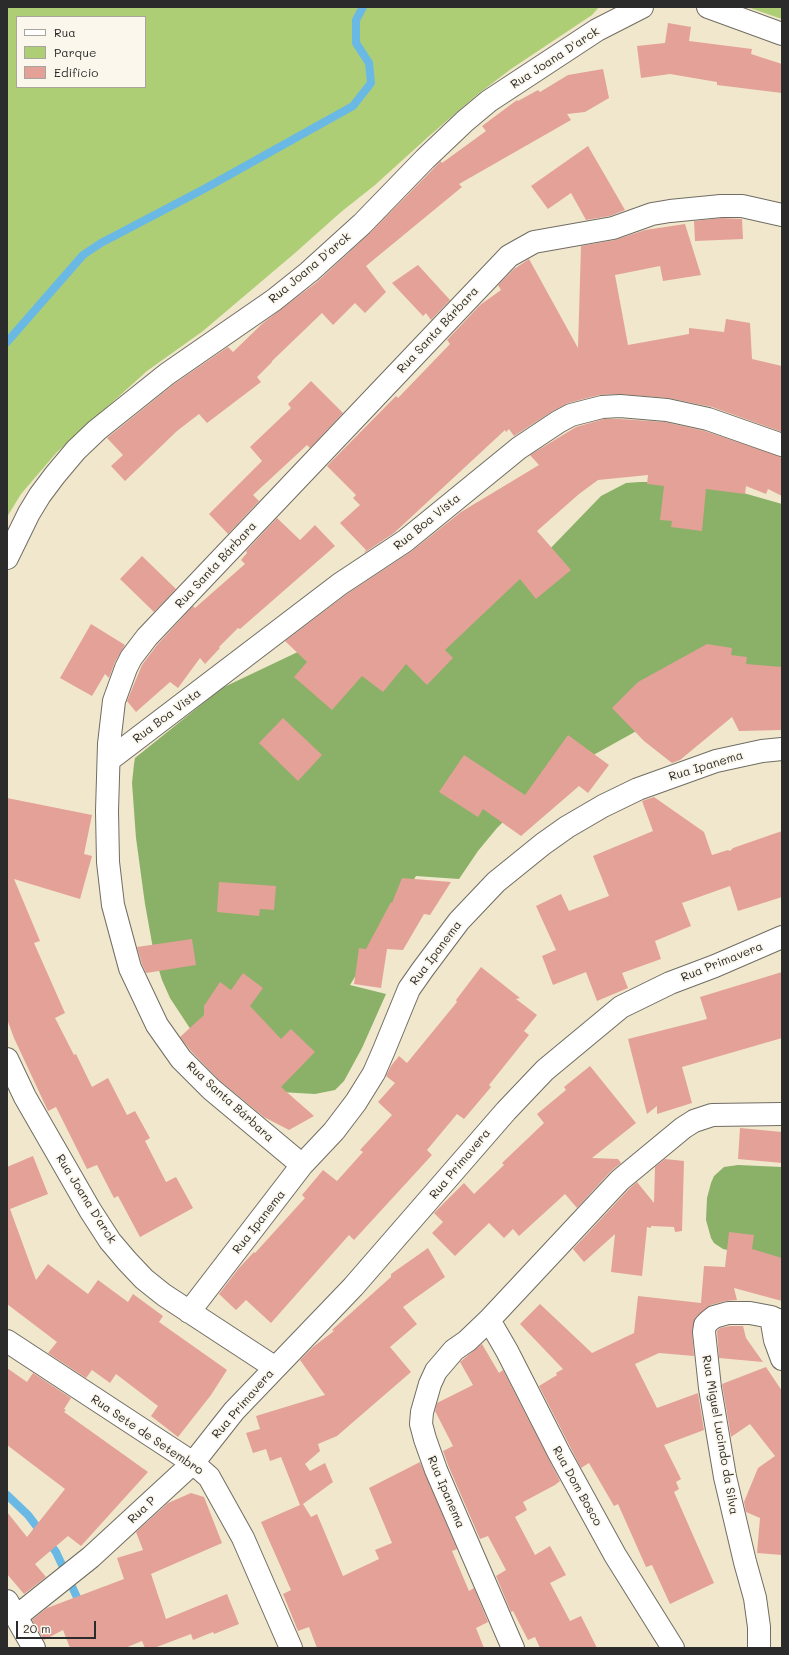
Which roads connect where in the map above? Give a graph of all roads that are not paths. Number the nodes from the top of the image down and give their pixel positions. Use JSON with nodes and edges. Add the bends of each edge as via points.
{"nodes":[{"id":1,"x":642,"y":7,"type":"edge"},
{"id":2,"x":708,"y":7,"type":"edge"},
{"id":3,"x":782,"y":34,"type":"edge"},
{"id":4,"x":782,"y":215,"type":"edge"},
{"id":5,"x":782,"y":444,"type":"edge"},
{"id":6,"x":7,"y":558,"type":"edge"},
{"id":7,"x":782,"y":749,"type":"edge"},
{"id":8,"x":109,"y":760,"type":"junction"},
{"id":9,"x":782,"y":937,"type":"edge"},
{"id":10,"x":7,"y":1058,"type":"edge"},
{"id":11,"x":782,"y":1114,"type":"edge"},
{"id":12,"x":302,"y":1165,"type":"junction"},
{"id":13,"x":189,"y":1312,"type":"junction"},
{"id":14,"x":488,"y":1320,"type":"junction"},
{"id":15,"x":776,"y":1320,"type":"edge"},
{"id":16,"x":7,"y":1341,"type":"edge"},
{"id":17,"x":782,"y":1359,"type":"edge"},
{"id":18,"x":274,"y":1367,"type":"junction"},
{"id":19,"x":193,"y":1463,"type":"junction"},
{"id":20,"x":12,"y":1609,"type":"edge"},
{"id":21,"x":34,"y":1648,"type":"edge"},
{"id":22,"x":291,"y":1648,"type":"edge"},
{"id":23,"x":513,"y":1648,"type":"edge"},
{"id":24,"x":673,"y":1648,"type":"edge"},
{"id":25,"x":759,"y":1648,"type":"edge"}],
"edges":[{"from":1,"to":6,"type":"street","name":"Rua Joana D'arck","via":[[597,30],[489,101],[425,158],[362,224],[309,272],[274,300],[167,374],[112,418],[76,450],[55,474],[29,513]]},
{"from":2,"to":3,"type":"street"},
{"from":4,"to":8,"type":"street","name":"Rua Santa Bárbara","via":[[742,206],[670,211],[652,214],[613,228],[534,242],[509,256],[139,648],[121,678],[114,701]]},
{"from":5,"to":8,"type":"street","name":"Rua Boa Vista","via":[[708,419],[668,410],[608,407],[571,415],[548,427],[519,448],[405,541],[340,584]]},
{"from":7,"to":12,"type":"street","name":"Rua Ipanema","via":[[716,761],[638,789],[603,806],[542,844],[496,882],[459,921],[423,969],[410,989],[374,1073],[334,1131]]},
{"from":8,"to":12,"type":"street","name":"Rua Santa Bárbara","via":[[107,850],[112,905],[130,968],[147,1006],[170,1044],[194,1072]]},
{"from":9,"to":18,"type":"street","name":"Rua Primavera","via":[[628,1003],[587,1034],[545,1070],[506,1111],[353,1287]]},
{"from":10,"to":13,"type":"street","name":"Rua Joana D'arck","via":[[25,1097],[110,1241],[144,1280]]},
{"from":11,"to":14,"type":"street","name":"Rua Ipanema","via":[[712,1115],[683,1128],[620,1180]]},
{"from":12,"to":13,"type":"street","name":"Rua Ipanema"},
{"from":13,"to":18,"type":"street","name":"Rua Joana D'arck"},
{"from":14,"to":23,"type":"street","name":"Rua Ipanema","via":[[454,1350],[436,1371],[422,1412],[421,1424],[436,1470]]},
{"from":14,"to":24,"type":"street","name":"Rua Dom Bosco","via":[[507,1351],[615,1556]]},
{"from":15,"to":17,"type":"street","via":[[775,1340]]},
{"from":15,"to":25,"type":"street","name":"Rua Miguel Lucindo da Silva","via":[[750,1313],[728,1313],[714,1317],[705,1325],[704,1332],[710,1388],[725,1477],[755,1598]]},
{"from":16,"to":19,"type":"street","name":"Rua Sete de Setembro"},
{"from":18,"to":19,"type":"street","name":"Rua Primavera","via":[[234,1411]]},
{"from":19,"to":20,"type":"street","name":"Rua P","via":[[91,1557],[51,1590]]},
{"from":19,"to":22,"type":"street","name":"Rua Sete de Setembro","via":[[209,1476],[227,1507]]},
{"from":20,"to":21,"type":"street"}]}
